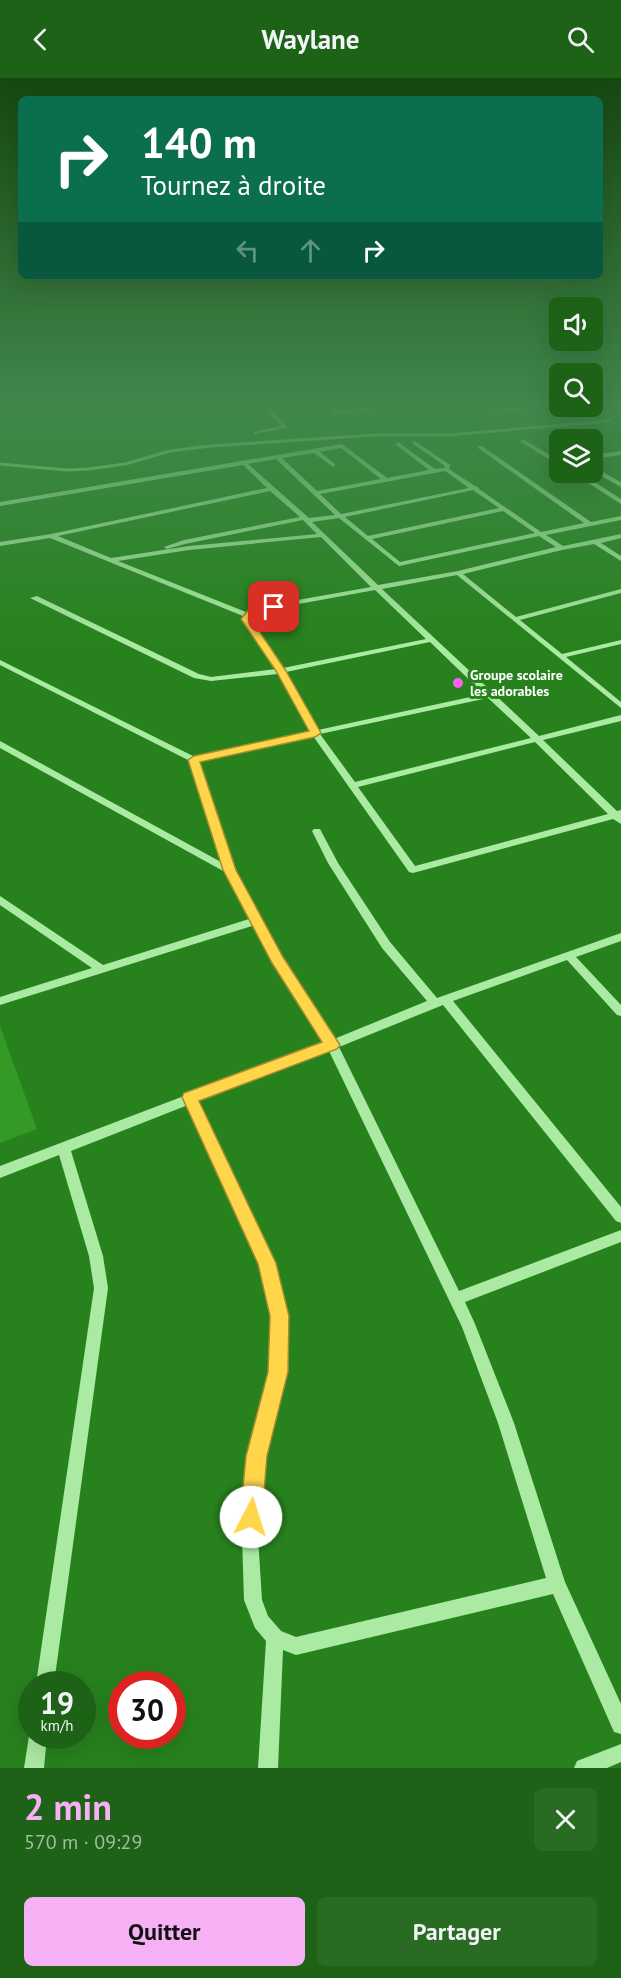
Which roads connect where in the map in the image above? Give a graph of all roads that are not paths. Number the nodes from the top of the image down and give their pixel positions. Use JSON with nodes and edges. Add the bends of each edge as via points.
{"nodes":[{"id":1,"x":114,"y":485,"type":"edge"},
{"id":2,"x":267,"y":485,"type":"edge"},
{"id":3,"x":307,"y":485,"type":"edge"},
{"id":4,"x":360,"y":485,"type":"edge"},
{"id":5,"x":471,"y":485,"type":"edge"},
{"id":6,"x":534,"y":485,"type":"edge"},
{"id":7,"x":594,"y":485,"type":"edge"},
{"id":8,"x":476,"y":488,"type":"junction"},
{"id":9,"x":271,"y":489,"type":"junction"},
{"id":10,"x":316,"y":493,"type":"junction"},
{"id":11,"x":621,"y":502,"type":"edge"},
{"id":12,"x":0,"y":504,"type":"edge"},
{"id":13,"x":505,"y":509,"type":"junction"},
{"id":14,"x":340,"y":516,"type":"junction"},
{"id":15,"x":621,"y":518,"type":"edge"},
{"id":16,"x":307,"y":519,"type":"junction"},
{"id":17,"x":589,"y":524,"type":"junction"},
{"id":18,"x":540,"y":534,"type":"junction"},
{"id":19,"x":323,"y":535,"type":"junction"},
{"id":20,"x":51,"y":536,"type":"junction"},
{"id":21,"x":621,"y":536,"type":"edge"},
{"id":22,"x":367,"y":538,"type":"junction"},
{"id":23,"x":595,"y":542,"type":"junction"},
{"id":24,"x":0,"y":544,"type":"edge"},
{"id":25,"x":562,"y":548,"type":"junction"},
{"id":26,"x":155,"y":551,"type":"junction"},
{"id":27,"x":621,"y":559,"type":"edge"},
{"id":28,"x":110,"y":560,"type":"junction"},
{"id":29,"x":458,"y":573,"type":"junction"},
{"id":30,"x":378,"y":589,"type":"junction"},
{"id":31,"x":621,"y":591,"type":"edge"},
{"id":32,"x":34,"y":598,"type":"dead end"},
{"id":33,"x":247,"y":615,"type":"junction"},
{"id":34,"x":515,"y":619,"type":"junction"},
{"id":35,"x":431,"y":640,"type":"junction"},
{"id":36,"x":621,"y":642,"type":"edge"},
{"id":37,"x":562,"y":656,"type":"junction"},
{"id":38,"x":0,"y":662,"type":"edge"},
{"id":39,"x":281,"y":671,"type":"junction"},
{"id":40,"x":489,"y":695,"type":"junction"},
{"id":41,"x":621,"y":706,"type":"edge"},
{"id":42,"x":621,"y":718,"type":"edge"},
{"id":43,"x":315,"y":733,"type":"junction"},
{"id":44,"x":539,"y":740,"type":"junction"},
{"id":45,"x":0,"y":744,"type":"edge"},
{"id":46,"x":194,"y":760,"type":"junction"},
{"id":47,"x":353,"y":785,"type":"junction"},
{"id":48,"x":619,"y":816,"type":"edge"},
{"id":49,"x":317,"y":831,"type":"dead end"},
{"id":50,"x":230,"y":870,"type":"junction"},
{"id":51,"x":0,"y":900,"type":"edge"},
{"id":52,"x":255,"y":921,"type":"junction"},
{"id":53,"x":621,"y":937,"type":"edge"},
{"id":54,"x":568,"y":955,"type":"junction"},
{"id":55,"x":103,"y":970,"type":"junction"},
{"id":56,"x":440,"y":1001,"type":"junction"},
{"id":57,"x":0,"y":1002,"type":"edge"},
{"id":58,"x":621,"y":1012,"type":"edge"},
{"id":59,"x":332,"y":1045,"type":"junction"},
{"id":60,"x":190,"y":1097,"type":"junction"},
{"id":61,"x":63,"y":1146,"type":"junction"},
{"id":62,"x":0,"y":1172,"type":"edge"},
{"id":63,"x":621,"y":1217,"type":"edge"},
{"id":64,"x":621,"y":1236,"type":"edge"},
{"id":65,"x":456,"y":1299,"type":"junction"},
{"id":66,"x":557,"y":1584,"type":"junction"},
{"id":67,"x":276,"y":1638,"type":"junction"},
{"id":68,"x":47,"y":1671,"type":"edge"},
{"id":69,"x":621,"y":1725,"type":"edge"},
{"id":70,"x":36,"y":1749,"type":"edge"},
{"id":71,"x":621,"y":1753,"type":"edge"},
{"id":72,"x":34,"y":1768,"type":"edge"},
{"id":73,"x":268,"y":1768,"type":"edge"},
{"id":74,"x":584,"y":1768,"type":"edge"}],
"edges":[{"from":1,"to":12,"type":"street"},
{"from":2,"to":9,"type":"street"},
{"from":3,"to":10,"type":"street"},
{"from":4,"to":10,"type":"street"},
{"from":5,"to":8,"type":"street"},
{"from":6,"to":17,"type":"street"},
{"from":7,"to":11,"type":"street"},
{"from":8,"to":13,"type":"street"},
{"from":8,"to":14,"type":"street"},
{"from":9,"to":16,"type":"street"},
{"from":9,"to":20,"type":"street"},
{"from":10,"to":14,"type":"street"},
{"from":13,"to":18,"type":"street"},
{"from":13,"to":22,"type":"street"},
{"from":14,"to":16,"type":"street"},
{"from":14,"to":22,"type":"street"},
{"from":15,"to":17,"type":"street"},
{"from":16,"to":19,"type":"street"},
{"from":16,"to":26,"type":"street"},
{"from":17,"to":18,"type":"street"},
{"from":18,"to":22,"type":"street","via":[[399,564]]},
{"from":18,"to":25,"type":"street"},
{"from":19,"to":26,"type":"street"},
{"from":19,"to":30,"type":"street"},
{"from":20,"to":24,"type":"street"},
{"from":20,"to":28,"type":"street"},
{"from":21,"to":23,"type":"street"},
{"from":23,"to":25,"type":"street"},
{"from":23,"to":27,"type":"street"},
{"from":25,"to":29,"type":"street"},
{"from":26,"to":28,"type":"street"},
{"from":28,"to":33,"type":"street"},
{"from":29,"to":30,"type":"street"},
{"from":29,"to":34,"type":"street"},
{"from":30,"to":33,"type":"street","via":[[253,610]]},
{"from":30,"to":35,"type":"street"},
{"from":31,"to":34,"type":"street"},
{"from":32,"to":39,"type":"street","via":[[197,676],[211,679]]},
{"from":33,"to":39,"type":"street"},
{"from":34,"to":37,"type":"street"},
{"from":35,"to":39,"type":"street"},
{"from":35,"to":40,"type":"street"},
{"from":36,"to":37,"type":"street"},
{"from":37,"to":41,"type":"street"},
{"from":38,"to":46,"type":"street"},
{"from":39,"to":43,"type":"street"},
{"from":40,"to":43,"type":"street"},
{"from":40,"to":44,"type":"street"},
{"from":42,"to":44,"type":"street"},
{"from":43,"to":46,"type":"street"},
{"from":43,"to":47,"type":"street"},
{"from":44,"to":47,"type":"street"},
{"from":44,"to":48,"type":"street"},
{"from":45,"to":50,"type":"street"},
{"from":46,"to":50,"type":"street"},
{"from":47,"to":48,"type":"street","via":[[414,870]]},
{"from":49,"to":56,"type":"street","via":[[386,945]]},
{"from":50,"to":52,"type":"street"},
{"from":51,"to":55,"type":"street"},
{"from":52,"to":55,"type":"street"},
{"from":52,"to":59,"type":"street"},
{"from":53,"to":54,"type":"street"},
{"from":54,"to":56,"type":"street"},
{"from":54,"to":58,"type":"street"},
{"from":55,"to":57,"type":"street"},
{"from":56,"to":59,"type":"street"},
{"from":56,"to":63,"type":"street"},
{"from":59,"to":60,"type":"street"},
{"from":59,"to":65,"type":"street"},
{"from":60,"to":61,"type":"street"},
{"from":60,"to":67,"type":"street","via":[[267,1263],[279,1316],[278,1372],[257,1456],[249,1537],[253,1600],[261,1622]]},
{"from":61,"to":62,"type":"street"},
{"from":61,"to":68,"type":"street","via":[[98,1264],[101,1288]]},
{"from":64,"to":65,"type":"street"},
{"from":65,"to":66,"type":"street","via":[[493,1385]]},
{"from":66,"to":67,"type":"street","via":[[296,1646]]},
{"from":66,"to":69,"type":"street"},
{"from":67,"to":73,"type":"street"},
{"from":70,"to":72,"type":"street"},
{"from":71,"to":74,"type":"street"}]}
